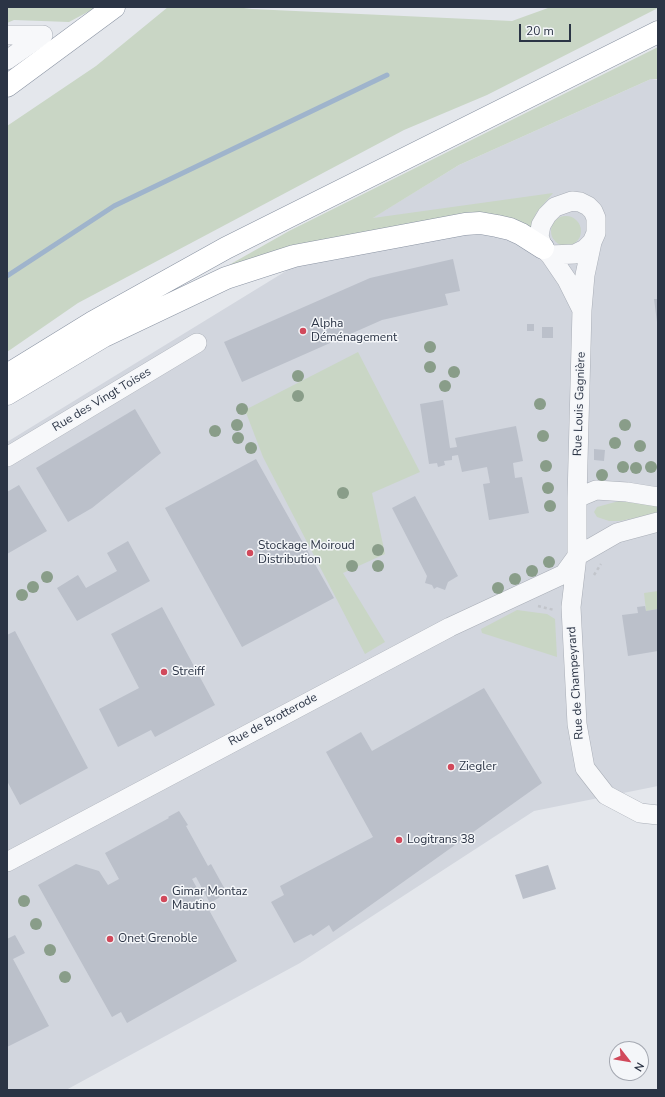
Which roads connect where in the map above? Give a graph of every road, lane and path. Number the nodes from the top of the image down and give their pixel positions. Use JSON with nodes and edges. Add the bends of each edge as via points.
{"nodes":[{"id":1,"x":114,"y":7,"type":"edge"},
{"id":2,"x":658,"y":32,"type":"edge"},
{"id":3,"x":7,"y":35,"type":"edge"},
{"id":4,"x":7,"y":60,"type":"edge"},
{"id":5,"x":7,"y":86,"type":"edge"},
{"id":6,"x":592,"y":242,"type":"junction"},
{"id":7,"x":547,"y":252,"type":"junction"},
{"id":8,"x":582,"y":310,"type":"junction"},
{"id":9,"x":197,"y":343,"type":"dead end"},
{"id":10,"x":7,"y":375,"type":"edge"},
{"id":11,"x":7,"y":394,"type":"edge"},
{"id":12,"x":7,"y":457,"type":"edge"},
{"id":13,"x":658,"y":497,"type":"edge"},
{"id":14,"x":577,"y":498,"type":"junction"},
{"id":15,"x":658,"y":522,"type":"edge"},
{"id":16,"x":577,"y":556,"type":"junction"},
{"id":17,"x":602,"y":562,"type":"dead end"},
{"id":18,"x":592,"y":580,"type":"dead end"},
{"id":19,"x":542,"y":584,"type":"junction"},
{"id":20,"x":572,"y":601,"type":"junction"},
{"id":21,"x":658,"y":815,"type":"edge"},
{"id":22,"x":7,"y":862,"type":"edge"}],
"edges":[{"from":1,"to":5,"type":"highway"},
{"from":2,"to":10,"type":"highway","via":[[226,248],[93,322]]},
{"from":3,"to":4,"type":"street","via":[[43,35]]},
{"from":6,"to":7,"type":"street","via":[[575,254]]},
{"from":6,"to":7,"type":"street","name":"Rue Louis Gagnière","via":[[597,224],[593,211],[580,202],[572,201],[555,207],[541,225],[540,236]]},
{"from":6,"to":8,"type":"street","name":"Rue Louis Gagnière","via":[[585,275]]},
{"from":7,"to":8,"type":"street","name":"Rue Louis Gagnière","via":[[567,280]]},
{"from":7,"to":11,"type":"highway","via":[[510,229],[480,223],[294,256],[226,278],[104,336]]},
{"from":8,"to":14,"type":"street","name":"Rue Louis Gagnière"},
{"from":9,"to":12,"type":"street","name":"Rue des Vingt Toises"},
{"from":13,"to":14,"type":"street","via":[[596,490]]},
{"from":14,"to":16,"type":"street","name":"Rue Louis Gagnière"},
{"from":15,"to":16,"type":"street","via":[[617,533]]},
{"from":16,"to":19,"type":"street","name":"Rue de Brotterode","via":[[564,574]]},
{"from":16,"to":20,"type":"street","name":"Rue de Champeyrard"},
{"from":17,"to":18,"type":"path"},
{"from":19,"to":20,"type":"street"},
{"from":19,"to":22,"type":"street","name":"Rue de Brotterode","via":[[450,627]]},
{"from":20,"to":21,"type":"street","name":"Rue de Champeyrard","via":[[577,724],[585,768],[606,796],[640,813]]}]}
